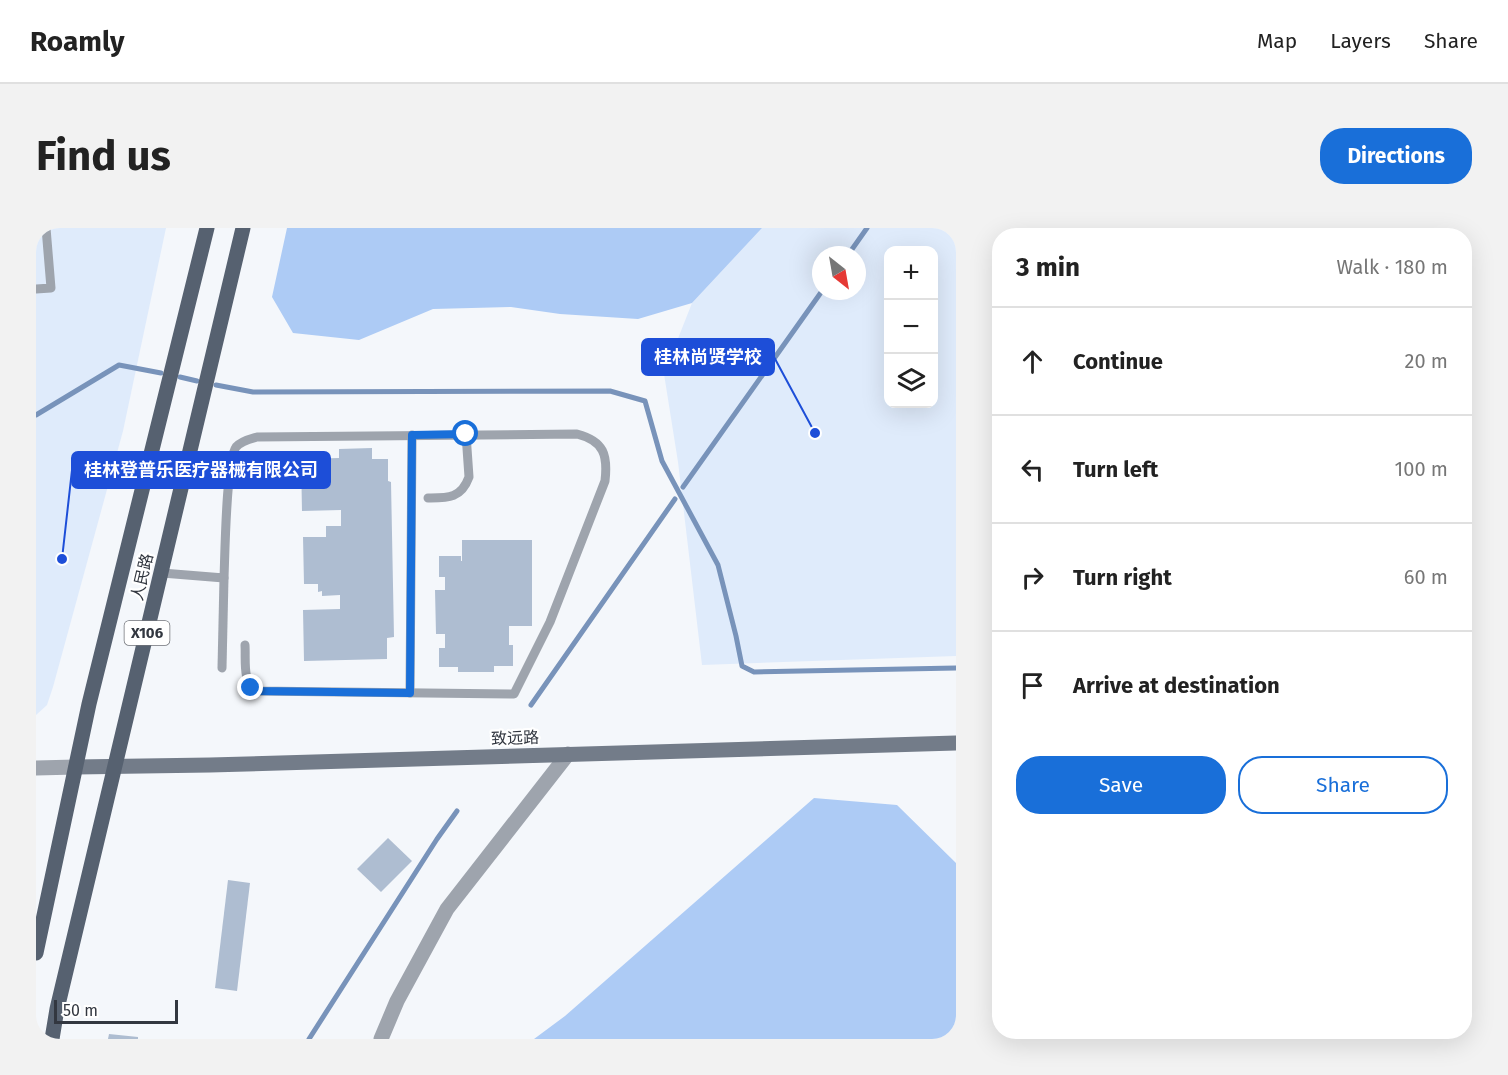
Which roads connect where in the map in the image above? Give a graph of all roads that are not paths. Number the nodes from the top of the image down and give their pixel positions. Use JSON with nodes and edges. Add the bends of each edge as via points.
{"nodes":[{"id":1,"x":46,"y":228,"type":"edge"},
{"id":2,"x":207,"y":228,"type":"edge"},
{"id":3,"x":243,"y":228,"type":"edge"},
{"id":4,"x":36,"y":289,"type":"edge"},
{"id":5,"x":466,"y":434,"type":"junction"},
{"id":6,"x":412,"y":435,"type":"junction"},
{"id":7,"x":428,"y":498,"type":"dead end"},
{"id":8,"x":162,"y":573,"type":"junction"},
{"id":9,"x":224,"y":578,"type":"junction"},
{"id":10,"x":245,"y":645,"type":"dead end"},
{"id":11,"x":222,"y":668,"type":"dead end"},
{"id":12,"x":410,"y":693,"type":"junction"},
{"id":13,"x":956,"y":743,"type":"edge"},
{"id":14,"x":568,"y":754,"type":"junction"},
{"id":15,"x":115,"y":766,"type":"junction"},
{"id":16,"x":76,"y":767,"type":"junction"},
{"id":17,"x":36,"y":768,"type":"edge"},
{"id":18,"x":36,"y":953,"type":"edge"},
{"id":19,"x":52,"y":1039,"type":"edge"},
{"id":20,"x":381,"y":1039,"type":"edge"}],
"edges":[{"from":1,"to":4,"type":"lane","via":[[51,288]]},
{"from":2,"to":16,"type":"main road","name":"人民路","number":"X106"},
{"from":3,"to":8,"type":"main road","name":"人民路","number":"X106"},
{"from":5,"to":6,"type":"lane"},
{"from":5,"to":7,"type":"lane","via":[[468,481],[451,497]]},
{"from":5,"to":12,"type":"lane","via":[[582,435],[604,453],[605,481],[550,622],[514,694]]},
{"from":6,"to":9,"type":"lane","via":[[257,436],[239,445],[233,453],[229,477]]},
{"from":6,"to":12,"type":"lane"},
{"from":8,"to":9,"type":"lane"},
{"from":8,"to":15,"type":"main road","name":"人民路","number":"X106"},
{"from":9,"to":11,"type":"lane"},
{"from":10,"to":12,"type":"lane","via":[[247,681],[256,691]]},
{"from":13,"to":14,"type":"main road","name":"致远路"},
{"from":14,"to":15,"type":"main road","name":"致远路"},
{"from":14,"to":20,"type":"street","via":[[447,909]]},
{"from":15,"to":16,"type":"main road","name":"致远路"},
{"from":15,"to":19,"type":"main road","name":"人民路","number":"X106"},
{"from":16,"to":17,"type":"street"},
{"from":16,"to":18,"type":"main road","name":"人民路","number":"X106"}]}
